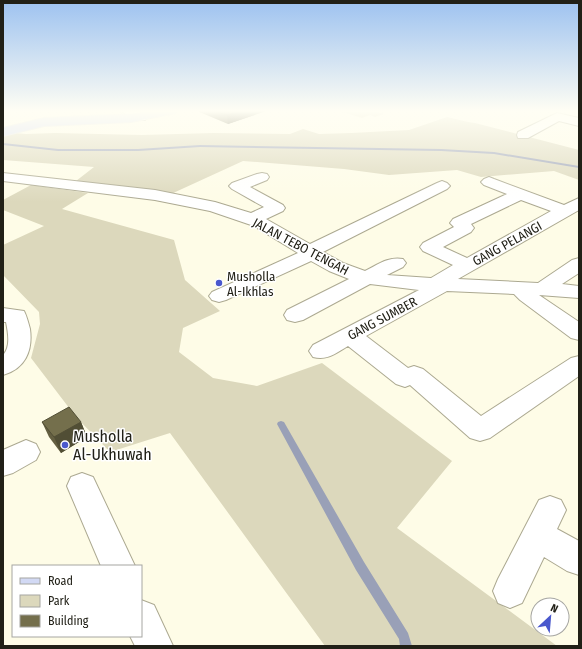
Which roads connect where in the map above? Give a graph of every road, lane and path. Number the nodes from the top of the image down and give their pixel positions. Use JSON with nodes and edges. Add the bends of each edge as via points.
{"nodes":[{"id":1,"x":3,"y":177,"type":"edge"},
{"id":2,"x":262,"y":177,"type":"dead end"},
{"id":3,"x":489,"y":182,"type":"dead end"},
{"id":4,"x":442,"y":186,"type":"dead end"},
{"id":5,"x":520,"y":194,"type":"junction"},
{"id":6,"x":572,"y":207,"type":"edge"},
{"id":7,"x":251,"y":219,"type":"junction"},
{"id":8,"x":311,"y":252,"type":"junction"},
{"id":9,"x":396,"y":263,"type":"dead end"},
{"id":10,"x":579,"y":264,"type":"edge"},
{"id":11,"x":468,"y":265,"type":"junction"},
{"id":12,"x":367,"y":278,"type":"junction"},
{"id":13,"x":439,"y":284,"type":"junction"},
{"id":14,"x":519,"y":287,"type":"junction"},
{"id":15,"x":544,"y":288,"type":"junction"},
{"id":16,"x":579,"y":292,"type":"edge"},
{"id":17,"x":219,"y":296,"type":"dead end"},
{"id":18,"x":3,"y":315,"type":"edge"},
{"id":19,"x":295,"y":316,"type":"dead end"},
{"id":20,"x":579,"y":333,"type":"edge"},
{"id":21,"x":349,"y":335,"type":"junction"},
{"id":22,"x":321,"y":351,"type":"dead end"},
{"id":23,"x":579,"y":364,"type":"edge"},
{"id":24,"x":3,"y":367,"type":"edge"},
{"id":25,"x":82,"y":486,"type":"dead end"},
{"id":26,"x":579,"y":559,"type":"edge"},
{"id":27,"x":118,"y":565,"type":"edge"},
{"id":28,"x":510,"y":591,"type":"dead end"},
{"id":29,"x":142,"y":620,"type":"edge"},
{"id":30,"x":154,"y":646,"type":"edge"}],
"edges":[{"from":1,"to":7,"type":"street","name":"JALAN TEBO TENGAH","via":[[166,198],[206,205]]},
{"from":2,"to":7,"type":"street","via":[[237,186],[277,208]]},
{"from":3,"to":5,"type":"street"},
{"from":4,"to":8,"type":"street"},
{"from":5,"to":6,"type":"street"},
{"from":5,"to":11,"type":"street","via":[[459,223],[465,228],[429,247]]},
{"from":6,"to":11,"type":"street","name":"GANG PELANGI"},
{"from":7,"to":8,"type":"street","name":"JALAN TEBO TENGAH"},
{"from":8,"to":12,"type":"street","name":"JALAN TEBO TENGAH","via":[[346,273]]},
{"from":8,"to":17,"type":"street"},
{"from":9,"to":12,"type":"street"},
{"from":10,"to":15,"type":"street"},
{"from":11,"to":13,"type":"street","name":"GANG PELANGI"},
{"from":12,"to":13,"type":"street","name":"JALAN TEBO TENGAH"},
{"from":12,"to":19,"type":"street"},
{"from":13,"to":14,"type":"street","name":"JALAN TEBO TENGAH"},
{"from":13,"to":21,"type":"street","name":"GANG SUMBER"},
{"from":14,"to":15,"type":"street","name":"JALAN TEBO TENGAH"},
{"from":14,"to":20,"type":"street","via":[[527,296]]},
{"from":15,"to":16,"type":"street","name":"JALAN TEBO TENGAH"},
{"from":18,"to":24,"type":"street","via":[[16,316],[20,337],[17,356],[12,363]]},
{"from":21,"to":22,"type":"street","name":"GANG SUMBER"},
{"from":21,"to":23,"type":"street","via":[[405,378],[414,375],[480,430]]},
{"from":25,"to":27,"type":"street"},
{"from":26,"to":28,"type":"street","via":[[544,523]]},
{"from":29,"to":30,"type":"street"}]}
